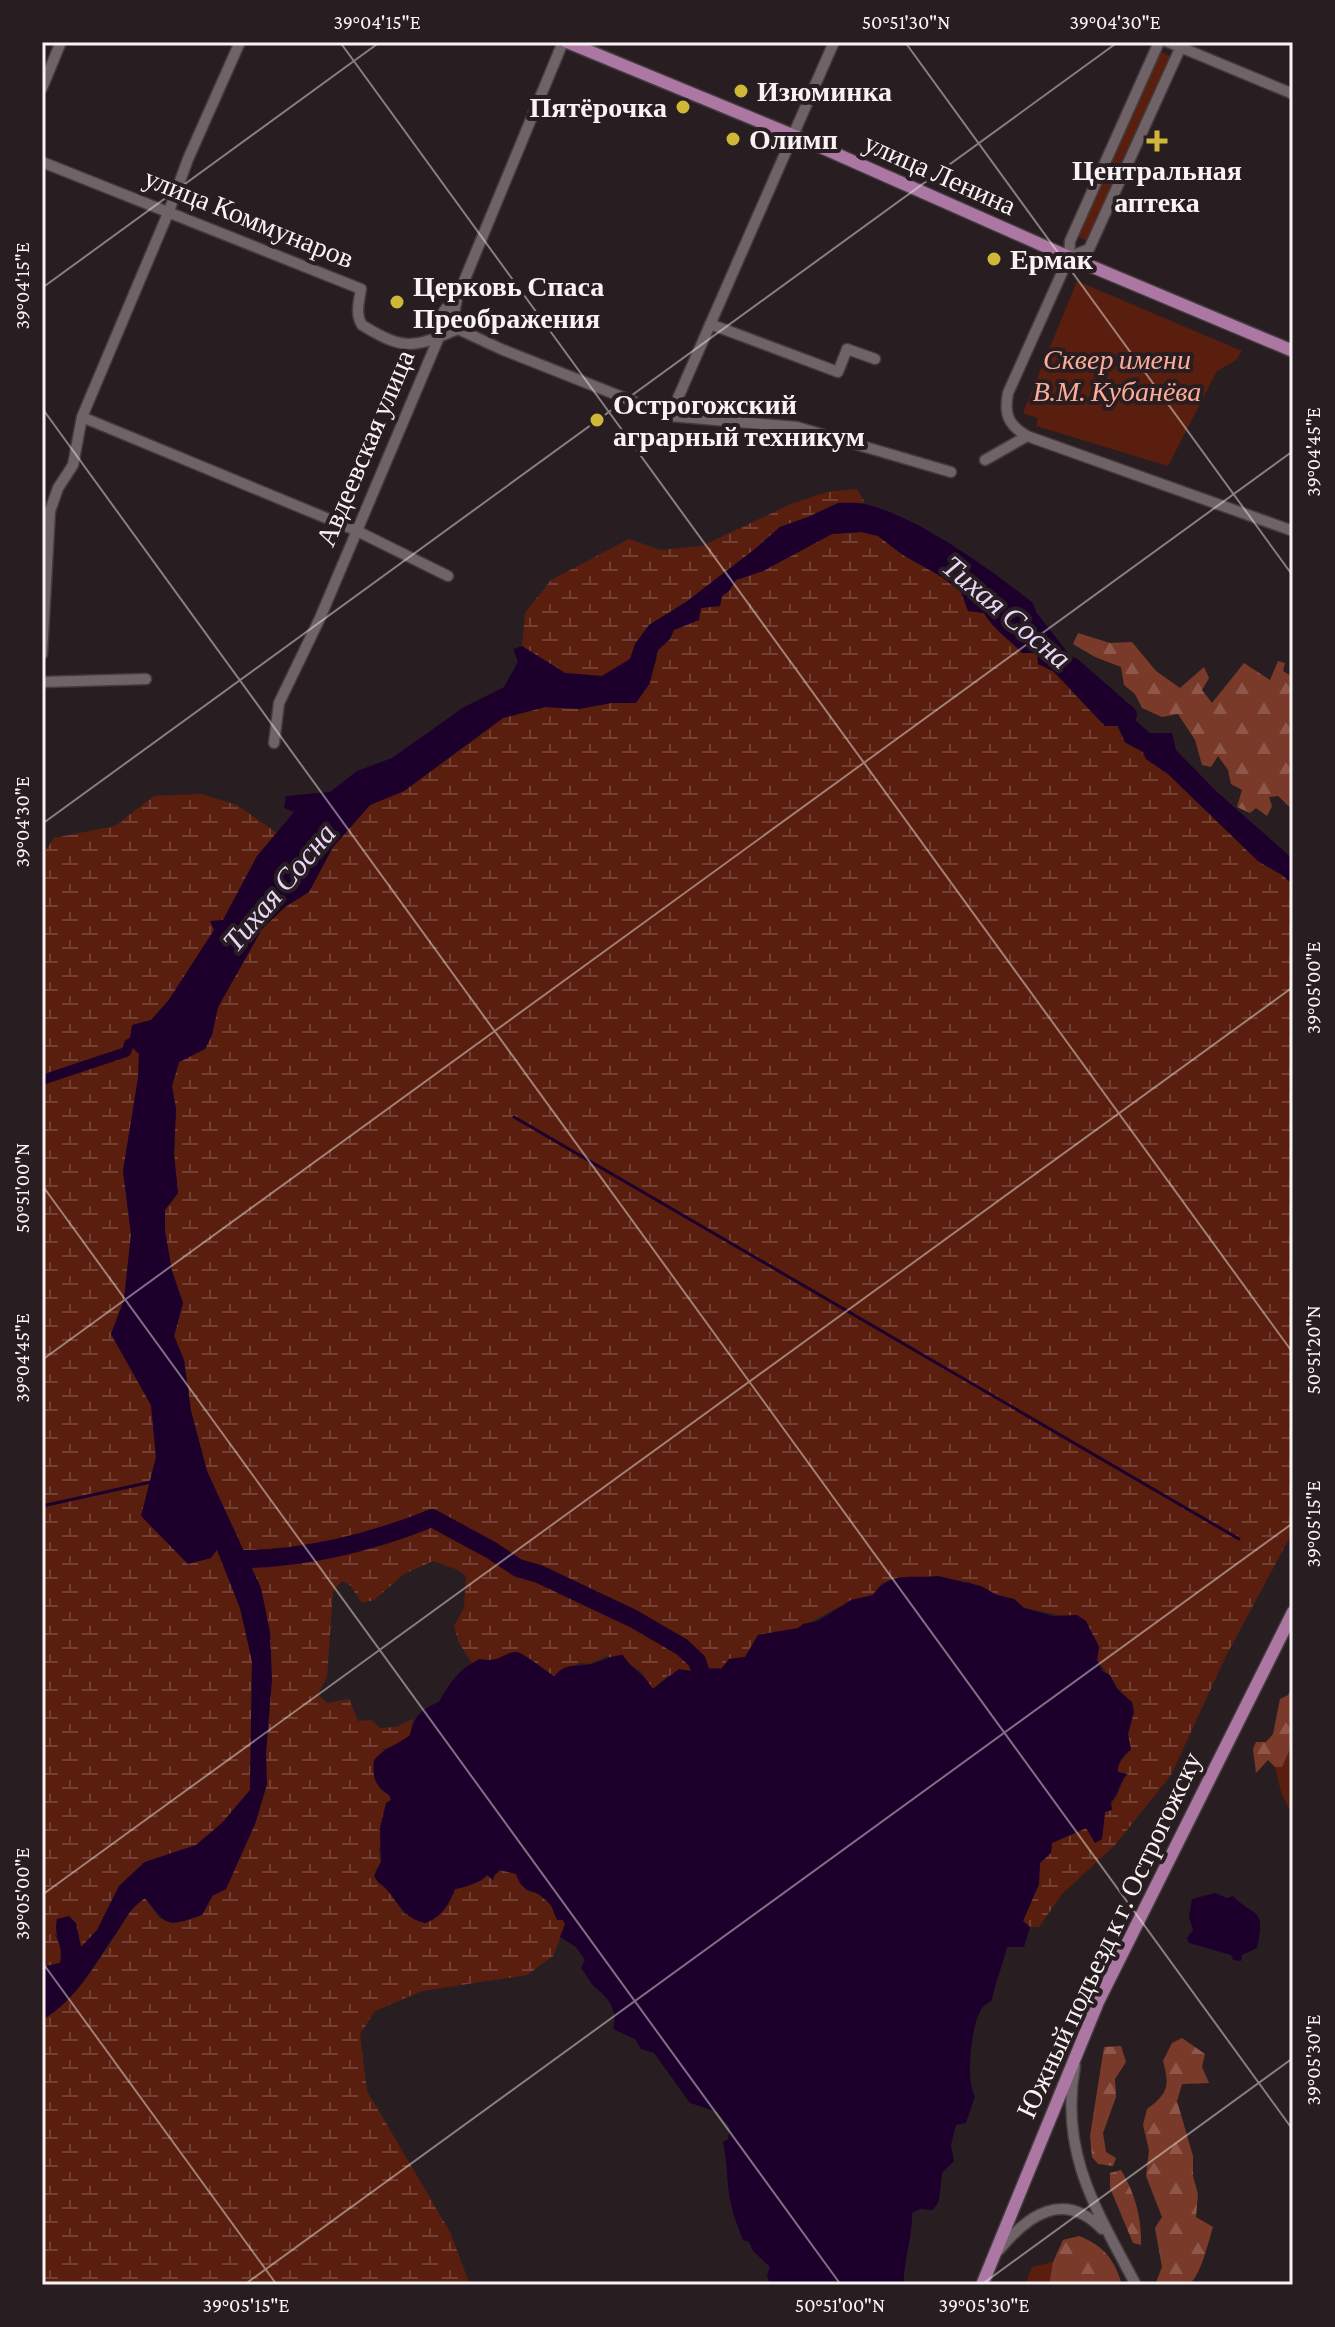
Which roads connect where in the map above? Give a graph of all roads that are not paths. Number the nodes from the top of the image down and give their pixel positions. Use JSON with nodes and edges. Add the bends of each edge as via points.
{"nodes":[{"id":1,"x":61,"y":42,"type":"edge"},
{"id":2,"x":240,"y":42,"type":"edge"},
{"id":3,"x":565,"y":42,"type":"edge"},
{"id":4,"x":834,"y":42,"type":"edge"},
{"id":5,"x":1159,"y":42,"type":"edge"},
{"id":6,"x":1168,"y":42,"type":"edge"},
{"id":7,"x":1182,"y":45,"type":"edge"},
{"id":8,"x":42,"y":88,"type":"edge"},
{"id":9,"x":1293,"y":94,"type":"edge"},
{"id":10,"x":794,"y":135,"type":"junction"},
{"id":11,"x":42,"y":162,"type":"edge"},
{"id":12,"x":169,"y":211,"type":"junction"},
{"id":13,"x":1069,"y":257,"type":"junction"},
{"id":14,"x":710,"y":324,"type":"junction"},
{"id":15,"x":439,"y":337,"type":"junction"},
{"id":16,"x":1293,"y":351,"type":"edge"},
{"id":17,"x":875,"y":359,"type":"dead end"},
{"id":18,"x":670,"y":416,"type":"junction"},
{"id":19,"x":82,"y":417,"type":"junction"},
{"id":20,"x":1027,"y":436,"type":"junction"},
{"id":21,"x":985,"y":460,"type":"dead end"},
{"id":22,"x":951,"y":472,"type":"dead end"},
{"id":23,"x":355,"y":530,"type":"junction"},
{"id":24,"x":1293,"y":531,"type":"edge"},
{"id":25,"x":448,"y":576,"type":"dead end"},
{"id":26,"x":42,"y":654,"type":"edge"},
{"id":27,"x":146,"y":679,"type":"dead end"},
{"id":28,"x":42,"y":682,"type":"edge"},
{"id":29,"x":274,"y":743,"type":"dead end"},
{"id":30,"x":1293,"y":1612,"type":"edge"},
{"id":31,"x":1080,"y":2040,"type":"junction"},
{"id":32,"x":1112,"y":2239,"type":"junction"},
{"id":33,"x":993,"y":2258,"type":"junction"},
{"id":34,"x":982,"y":2285,"type":"edge"},
{"id":35,"x":1136,"y":2285,"type":"edge"}],
"edges":[{"from":1,"to":8,"type":"street"},
{"from":2,"to":12,"type":"street"},
{"from":3,"to":10,"type":"main road","name":"улица Ленина"},
{"from":3,"to":15,"type":"street","name":"Авдеевская улица","via":[[457,298],[453,319]]},
{"from":4,"to":10,"type":"street"},
{"from":5,"to":13,"type":"street","via":[[1070,241]]},
{"from":6,"to":7,"type":"street"},
{"from":7,"to":9,"type":"street"},
{"from":7,"to":13,"type":"street","via":[[1089,249]]},
{"from":10,"to":13,"type":"main road","name":"улица Ленина"},
{"from":10,"to":14,"type":"street"},
{"from":11,"to":12,"type":"street","name":"улица Коммунаров"},
{"from":12,"to":15,"type":"street","name":"улица Коммунаров","via":[[361,289],[358,319],[387,339],[414,346]]},
{"from":12,"to":19,"type":"street"},
{"from":13,"to":16,"type":"main road","name":"улица Ленина"},
{"from":13,"to":20,"type":"street","via":[[1008,393],[1007,417]]},
{"from":14,"to":17,"type":"street","via":[[838,372],[847,349]]},
{"from":14,"to":18,"type":"street"},
{"from":15,"to":18,"type":"street","name":"улица Коммунаров","via":[[458,329]]},
{"from":15,"to":23,"type":"street","name":"Авдеевская улица"},
{"from":18,"to":22,"type":"street","name":"улица Коммунаров","via":[[797,427]]},
{"from":19,"to":23,"type":"street"},
{"from":19,"to":26,"type":"street","via":[[73,465],[50,511]]},
{"from":20,"to":21,"type":"street"},
{"from":20,"to":24,"type":"street"},
{"from":23,"to":25,"type":"street"},
{"from":23,"to":29,"type":"street","name":"Авдеевская улица","via":[[279,703]]},
{"from":27,"to":28,"type":"street"},
{"from":30,"to":31,"type":"main road","name":"Южный подъезд к г. Острогожску"},
{"from":31,"to":32,"type":"street","via":[[1070,2098],[1071,2132],[1083,2181]]},
{"from":31,"to":33,"type":"main road","name":"Южный подъезд к г. Острогожску"},
{"from":32,"to":33,"type":"street","via":[[1085,2216],[1052,2210],[1030,2218]]},
{"from":32,"to":35,"type":"street"},
{"from":33,"to":34,"type":"main road","name":"Южный подъезд к г. Острогожску"}]}
